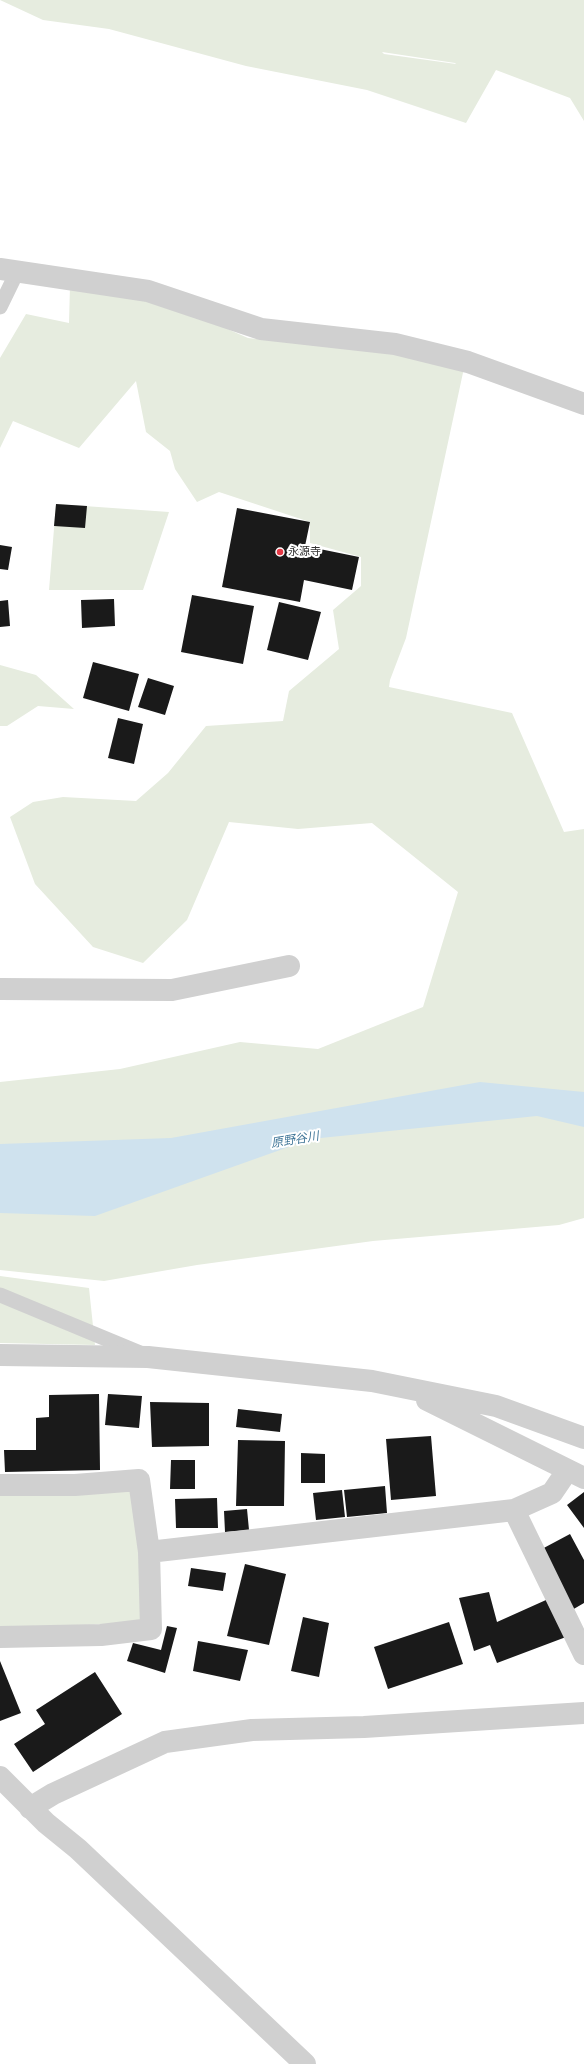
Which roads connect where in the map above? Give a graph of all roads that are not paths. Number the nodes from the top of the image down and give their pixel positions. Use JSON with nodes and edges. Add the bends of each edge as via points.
{"nodes":[{"id":1,"x":8,"y":270,"type":"edge"},
{"id":2,"x":0,"y":307,"type":"edge"},
{"id":3,"x":584,"y":404,"type":"edge"},
{"id":4,"x":289,"y":966,"type":"dead end"},
{"id":5,"x":0,"y":989,"type":"edge"},
{"id":6,"x":0,"y":1295,"type":"edge"},
{"id":7,"x":0,"y":1355,"type":"edge"},
{"id":8,"x":148,"y":1357,"type":"junction"},
{"id":9,"x":402,"y":1387,"type":"junction"},
{"id":10,"x":584,"y":1438,"type":"edge"},
{"id":11,"x":576,"y":1474,"type":"edge"},
{"id":12,"x":0,"y":1485,"type":"edge"},
{"id":13,"x":514,"y":1510,"type":"junction"},
{"id":14,"x":149,"y":1552,"type":"junction"},
{"id":15,"x":0,"y":1637,"type":"edge"},
{"id":16,"x":584,"y":1654,"type":"edge"},
{"id":17,"x":584,"y":1713,"type":"edge"},
{"id":18,"x":0,"y":1778,"type":"edge"},
{"id":19,"x":30,"y":1808,"type":"junction"},
{"id":20,"x":305,"y":2064,"type":"edge"}],
"edges":[{"from":1,"to":2,"type":"lane"},
{"from":1,"to":3,"type":"street","via":[[148,291],[261,329],[395,344],[468,362]]},
{"from":4,"to":5,"type":"street","via":[[172,990]]},
{"from":6,"to":8,"type":"lane"},
{"from":7,"to":8,"type":"street"},
{"from":8,"to":9,"type":"street","via":[[372,1381]]},
{"from":9,"to":10,"type":"street","via":[[496,1406]]},
{"from":9,"to":11,"type":"street"},
{"from":11,"to":13,"type":"street","via":[[552,1493]]},
{"from":12,"to":14,"type":"street","via":[[75,1485],[139,1480]]},
{"from":13,"to":14,"type":"street"},
{"from":13,"to":16,"type":"street"},
{"from":14,"to":15,"type":"street","via":[[152,1628],[101,1635]]},
{"from":17,"to":19,"type":"street","via":[[364,1727],[252,1730],[164,1742],[52,1794]]},
{"from":18,"to":19,"type":"street"},
{"from":19,"to":20,"type":"street","via":[[78,1848]]}]}
